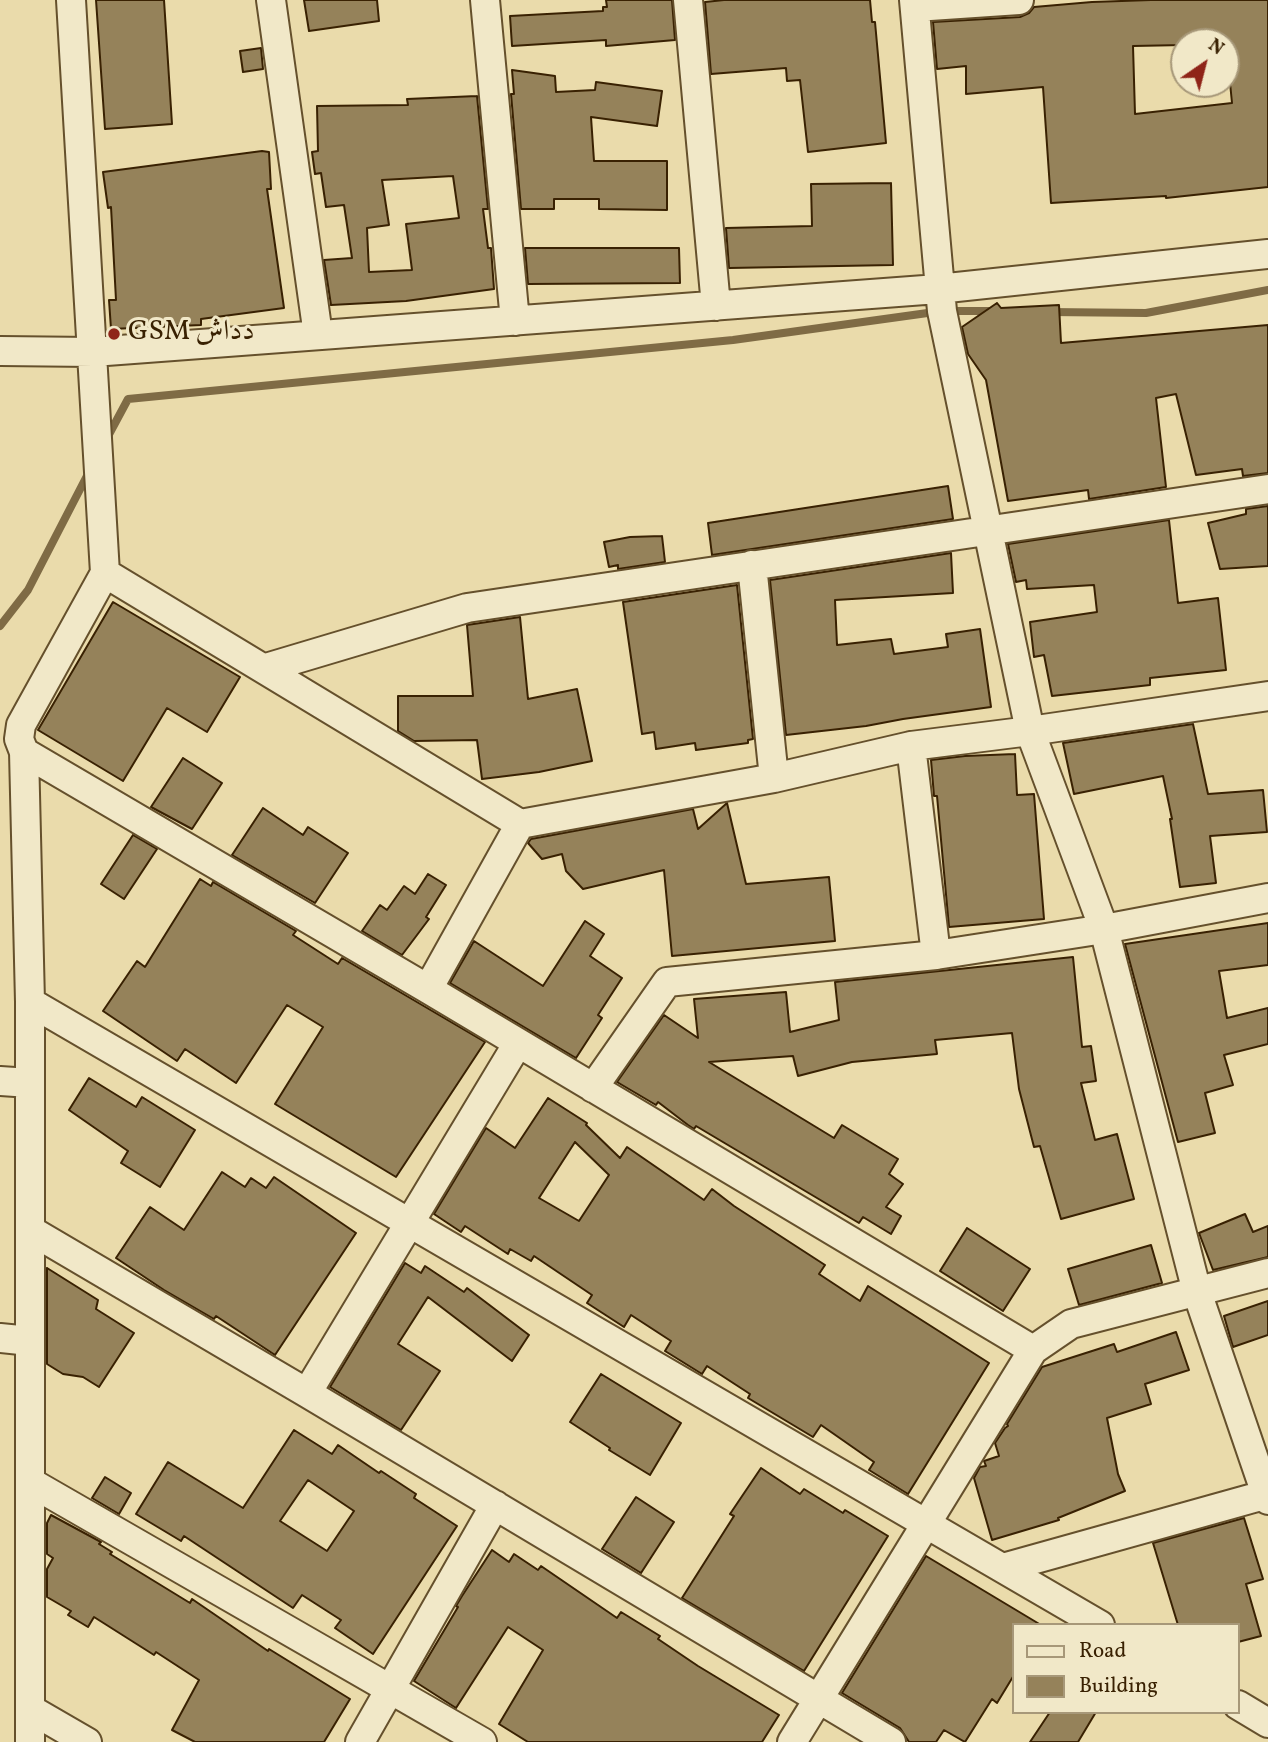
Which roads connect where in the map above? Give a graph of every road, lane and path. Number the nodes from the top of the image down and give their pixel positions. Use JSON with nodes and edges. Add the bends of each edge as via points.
{"nodes":[{"id":1,"x":71,"y":0,"type":"edge"},
{"id":2,"x":271,"y":0,"type":"edge"},
{"id":3,"x":485,"y":0,"type":"edge"},
{"id":4,"x":688,"y":0,"type":"edge"},
{"id":5,"x":1018,"y":0,"type":"edge"},
{"id":6,"x":915,"y":3,"type":"edge"},
{"id":7,"x":1268,"y":254,"type":"edge"},
{"id":8,"x":938,"y":289,"type":"junction"},
{"id":9,"x":716,"y":306,"type":"junction"},
{"id":10,"x":515,"y":321,"type":"junction"},
{"id":11,"x":318,"y":335,"type":"junction"},
{"id":12,"x":0,"y":351,"type":"edge"},
{"id":13,"x":93,"y":352,"type":"junction"},
{"id":14,"x":1268,"y":489,"type":"edge"},
{"id":15,"x":989,"y":530,"type":"junction"},
{"id":16,"x":752,"y":565,"type":"junction"},
{"id":17,"x":105,"y":573,"type":"junction"},
{"id":18,"x":266,"y":668,"type":"junction"},
{"id":19,"x":1268,"y":696,"type":"edge"},
{"id":20,"x":1030,"y":731,"type":"junction"},
{"id":21,"x":911,"y":746,"type":"junction"},
{"id":22,"x":24,"y":752,"type":"junction"},
{"id":23,"x":775,"y":778,"type":"junction"},
{"id":24,"x":520,"y":824,"type":"junction"},
{"id":25,"x":1268,"y":898,"type":"edge"},
{"id":26,"x":1104,"y":929,"type":"junction"},
{"id":27,"x":936,"y":955,"type":"junction"},
{"id":28,"x":428,"y":989,"type":"junction"},
{"id":29,"x":30,"y":1002,"type":"junction"},
{"id":30,"x":518,"y":1043,"type":"junction"},
{"id":31,"x":0,"y":1080,"type":"edge"},
{"id":32,"x":30,"y":1083,"type":"junction"},
{"id":33,"x":593,"y":1088,"type":"junction"},
{"id":34,"x":410,"y":1222,"type":"junction"},
{"id":35,"x":30,"y":1230,"type":"junction"},
{"id":36,"x":1268,"y":1273,"type":"edge"},
{"id":37,"x":1197,"y":1292,"type":"junction"},
{"id":38,"x":0,"y":1338,"type":"edge"},
{"id":39,"x":30,"y":1342,"type":"junction"},
{"id":40,"x":1032,"y":1350,"type":"junction"},
{"id":41,"x":307,"y":1393,"type":"junction"},
{"id":42,"x":30,"y":1482,"type":"junction"},
{"id":43,"x":1267,"y":1496,"type":"edge"},
{"id":44,"x":495,"y":1505,"type":"junction"},
{"id":45,"x":926,"y":1524,"type":"junction"},
{"id":46,"x":1003,"y":1568,"type":"junction"},
{"id":47,"x":1097,"y":1623,"type":"edge"},
{"id":48,"x":392,"y":1689,"type":"junction"},
{"id":49,"x":818,"y":1699,"type":"junction"},
{"id":50,"x":1240,"y":1706,"type":"edge"},
{"id":51,"x":30,"y":1709,"type":"junction"},
{"id":52,"x":1268,"y":1723,"type":"edge"},
{"id":53,"x":30,"y":1742,"type":"edge"},
{"id":54,"x":87,"y":1742,"type":"edge"},
{"id":55,"x":360,"y":1742,"type":"edge"},
{"id":56,"x":482,"y":1742,"type":"edge"},
{"id":57,"x":792,"y":1742,"type":"edge"},
{"id":58,"x":891,"y":1742,"type":"edge"}],
"edges":[{"from":1,"to":13,"type":"street"},
{"from":2,"to":11,"type":"street"},
{"from":3,"to":10,"type":"street"},
{"from":4,"to":9,"type":"street"},
{"from":5,"to":6,"type":"street"},
{"from":6,"to":8,"type":"street"},
{"from":7,"to":8,"type":"street"},
{"from":8,"to":9,"type":"street"},
{"from":8,"to":15,"type":"street"},
{"from":9,"to":10,"type":"street"},
{"from":10,"to":11,"type":"street"},
{"from":11,"to":13,"type":"street"},
{"from":12,"to":13,"type":"street"},
{"from":13,"to":17,"type":"street"},
{"from":14,"to":15,"type":"street"},
{"from":15,"to":16,"type":"street"},
{"from":15,"to":20,"type":"street"},
{"from":16,"to":18,"type":"street","via":[[467,608]]},
{"from":16,"to":23,"type":"street"},
{"from":17,"to":18,"type":"street"},
{"from":17,"to":22,"type":"street","via":[[20,725]]},
{"from":18,"to":24,"type":"street"},
{"from":19,"to":20,"type":"street"},
{"from":20,"to":21,"type":"street"},
{"from":20,"to":26,"type":"street"},
{"from":21,"to":23,"type":"street"},
{"from":21,"to":27,"type":"street"},
{"from":22,"to":28,"type":"street"},
{"from":22,"to":29,"type":"street"},
{"from":23,"to":24,"type":"street"},
{"from":24,"to":28,"type":"street"},
{"from":25,"to":26,"type":"street"},
{"from":26,"to":27,"type":"street"},
{"from":26,"to":37,"type":"street"},
{"from":27,"to":33,"type":"street","via":[[667,982]]},
{"from":28,"to":30,"type":"street"},
{"from":29,"to":32,"type":"street"},
{"from":29,"to":34,"type":"street"},
{"from":30,"to":33,"type":"street"},
{"from":30,"to":34,"type":"street"},
{"from":31,"to":32,"type":"street"},
{"from":32,"to":35,"type":"street"},
{"from":33,"to":40,"type":"street"},
{"from":34,"to":41,"type":"street"},
{"from":34,"to":45,"type":"street"},
{"from":35,"to":39,"type":"street"},
{"from":35,"to":41,"type":"street"},
{"from":36,"to":37,"type":"street"},
{"from":37,"to":40,"type":"street","via":[[1071,1324]]},
{"from":37,"to":43,"type":"street"},
{"from":38,"to":39,"type":"street"},
{"from":39,"to":42,"type":"street"},
{"from":40,"to":45,"type":"street"},
{"from":41,"to":44,"type":"street"},
{"from":42,"to":48,"type":"street"},
{"from":42,"to":51,"type":"street"},
{"from":43,"to":46,"type":"street"},
{"from":44,"to":48,"type":"street"},
{"from":44,"to":49,"type":"street"},
{"from":45,"to":46,"type":"street"},
{"from":45,"to":49,"type":"street"},
{"from":46,"to":47,"type":"street"},
{"from":48,"to":55,"type":"street"},
{"from":48,"to":56,"type":"street"},
{"from":49,"to":57,"type":"street"},
{"from":49,"to":58,"type":"street"},
{"from":50,"to":52,"type":"street"},
{"from":51,"to":53,"type":"street"},
{"from":51,"to":54,"type":"street"}]}
